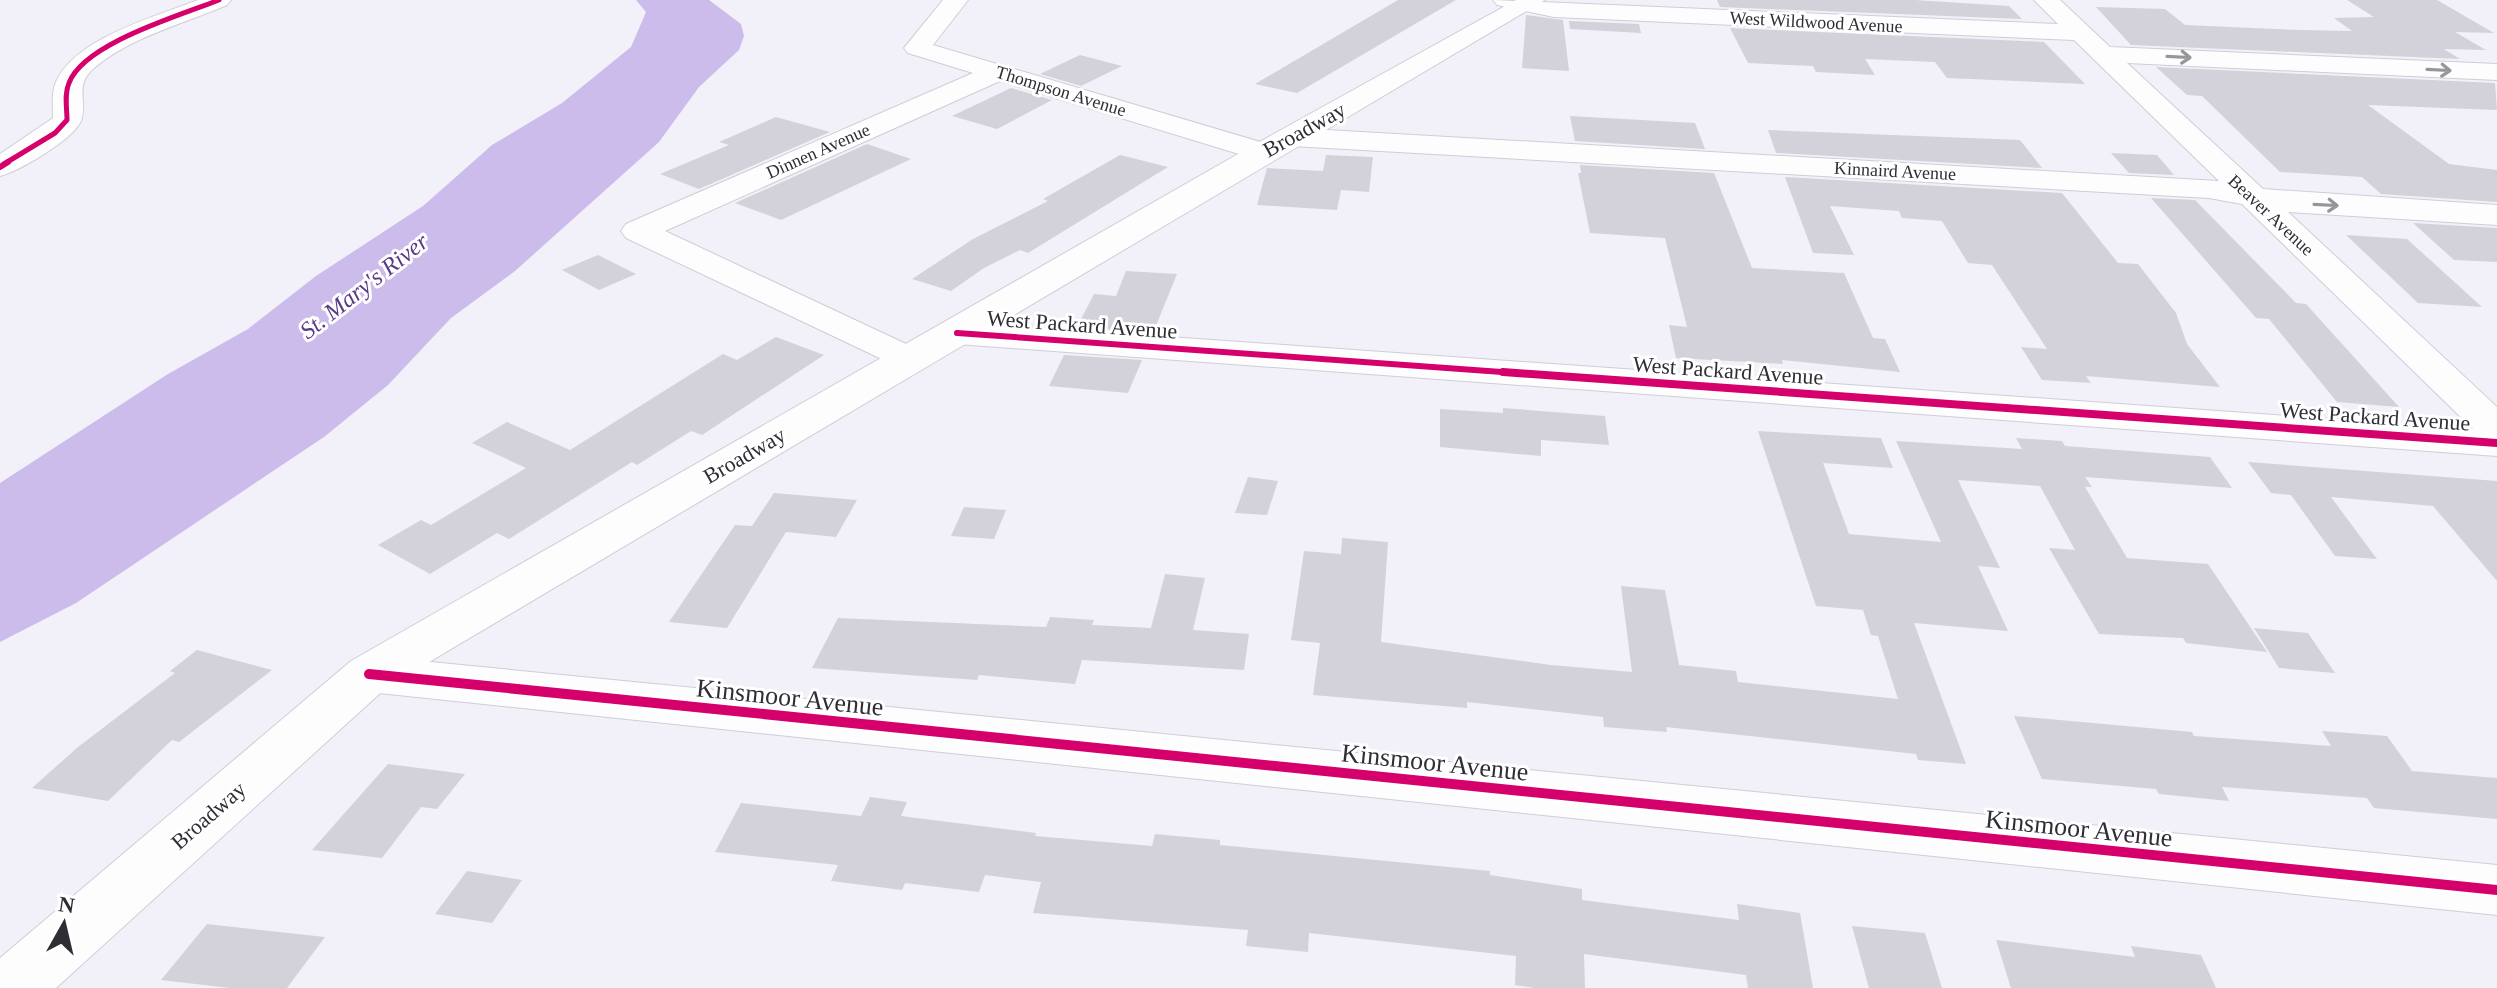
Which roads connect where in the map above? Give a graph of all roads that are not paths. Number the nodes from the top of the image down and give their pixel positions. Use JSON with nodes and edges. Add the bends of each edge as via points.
{"nodes":[{"id":1,"x":219,"y":0,"type":"edge"},
{"id":2,"x":956,"y":0,"type":"edge"},
{"id":3,"x":2046,"y":0,"type":"edge"},
{"id":4,"x":1521,"y":2,"type":"edge"},
{"id":5,"x":2091,"y":44,"type":"junction"},
{"id":6,"x":999,"y":72,"type":"junction"},
{"id":7,"x":2497,"y":72,"type":"edge"},
{"id":8,"x":1278,"y":144,"type":"junction"},
{"id":9,"x":0,"y":167,"type":"edge"},
{"id":10,"x":2249,"y":194,"type":"junction"},
{"id":11,"x":2497,"y":215,"type":"edge"},
{"id":12,"x":957,"y":333,"type":"junction"},
{"id":13,"x":907,"y":359,"type":"junction"},
{"id":14,"x":2497,"y":429,"type":"edge"},
{"id":15,"x":2497,"y":443,"type":"edge"},
{"id":16,"x":369,"y":674,"type":"junction"},
{"id":17,"x":2497,"y":890,"type":"edge"},
{"id":18,"x":11,"y":988,"type":"edge"}],
"edges":[{"from":1,"to":9,"type":"street","via":[[99,54],[72,76],[67,120]]},
{"from":2,"to":6,"type":"street","name":"Thompson Avenue","via":[[917,48]]},
{"from":3,"to":5,"type":"street","name":"Beaver Avenue"},
{"from":4,"to":5,"type":"street","name":"West Wildwood Avenue","via":[[1569,11]]},
{"from":4,"to":8,"type":"street","name":"Broadway"},
{"from":5,"to":7,"type":"street","name":"West Wildwood Avenue","one_way":true},
{"from":5,"to":10,"type":"street","name":"Beaver Avenue"},
{"from":6,"to":8,"type":"street","name":"Thompson Avenue"},
{"from":6,"to":13,"type":"street","name":"Dinnen Avenue","via":[[638,231]]},
{"from":8,"to":10,"type":"street","name":"Kinnaird Avenue"},
{"from":8,"to":12,"type":"street","name":"Broadway"},
{"from":10,"to":11,"type":"street","name":"Kinnaird Avenue","one_way":true,"via":[[2291,203]]},
{"from":10,"to":14,"type":"street","name":"Beaver Avenue"},
{"from":12,"to":13,"type":"street","name":"Broadway"},
{"from":12,"to":15,"type":"street","name":"West Packard Avenue"},
{"from":13,"to":16,"type":"street","name":"Broadway"},
{"from":16,"to":17,"type":"street","name":"Kinsmoor Avenue"},
{"from":16,"to":18,"type":"street","name":"Broadway"}]}
